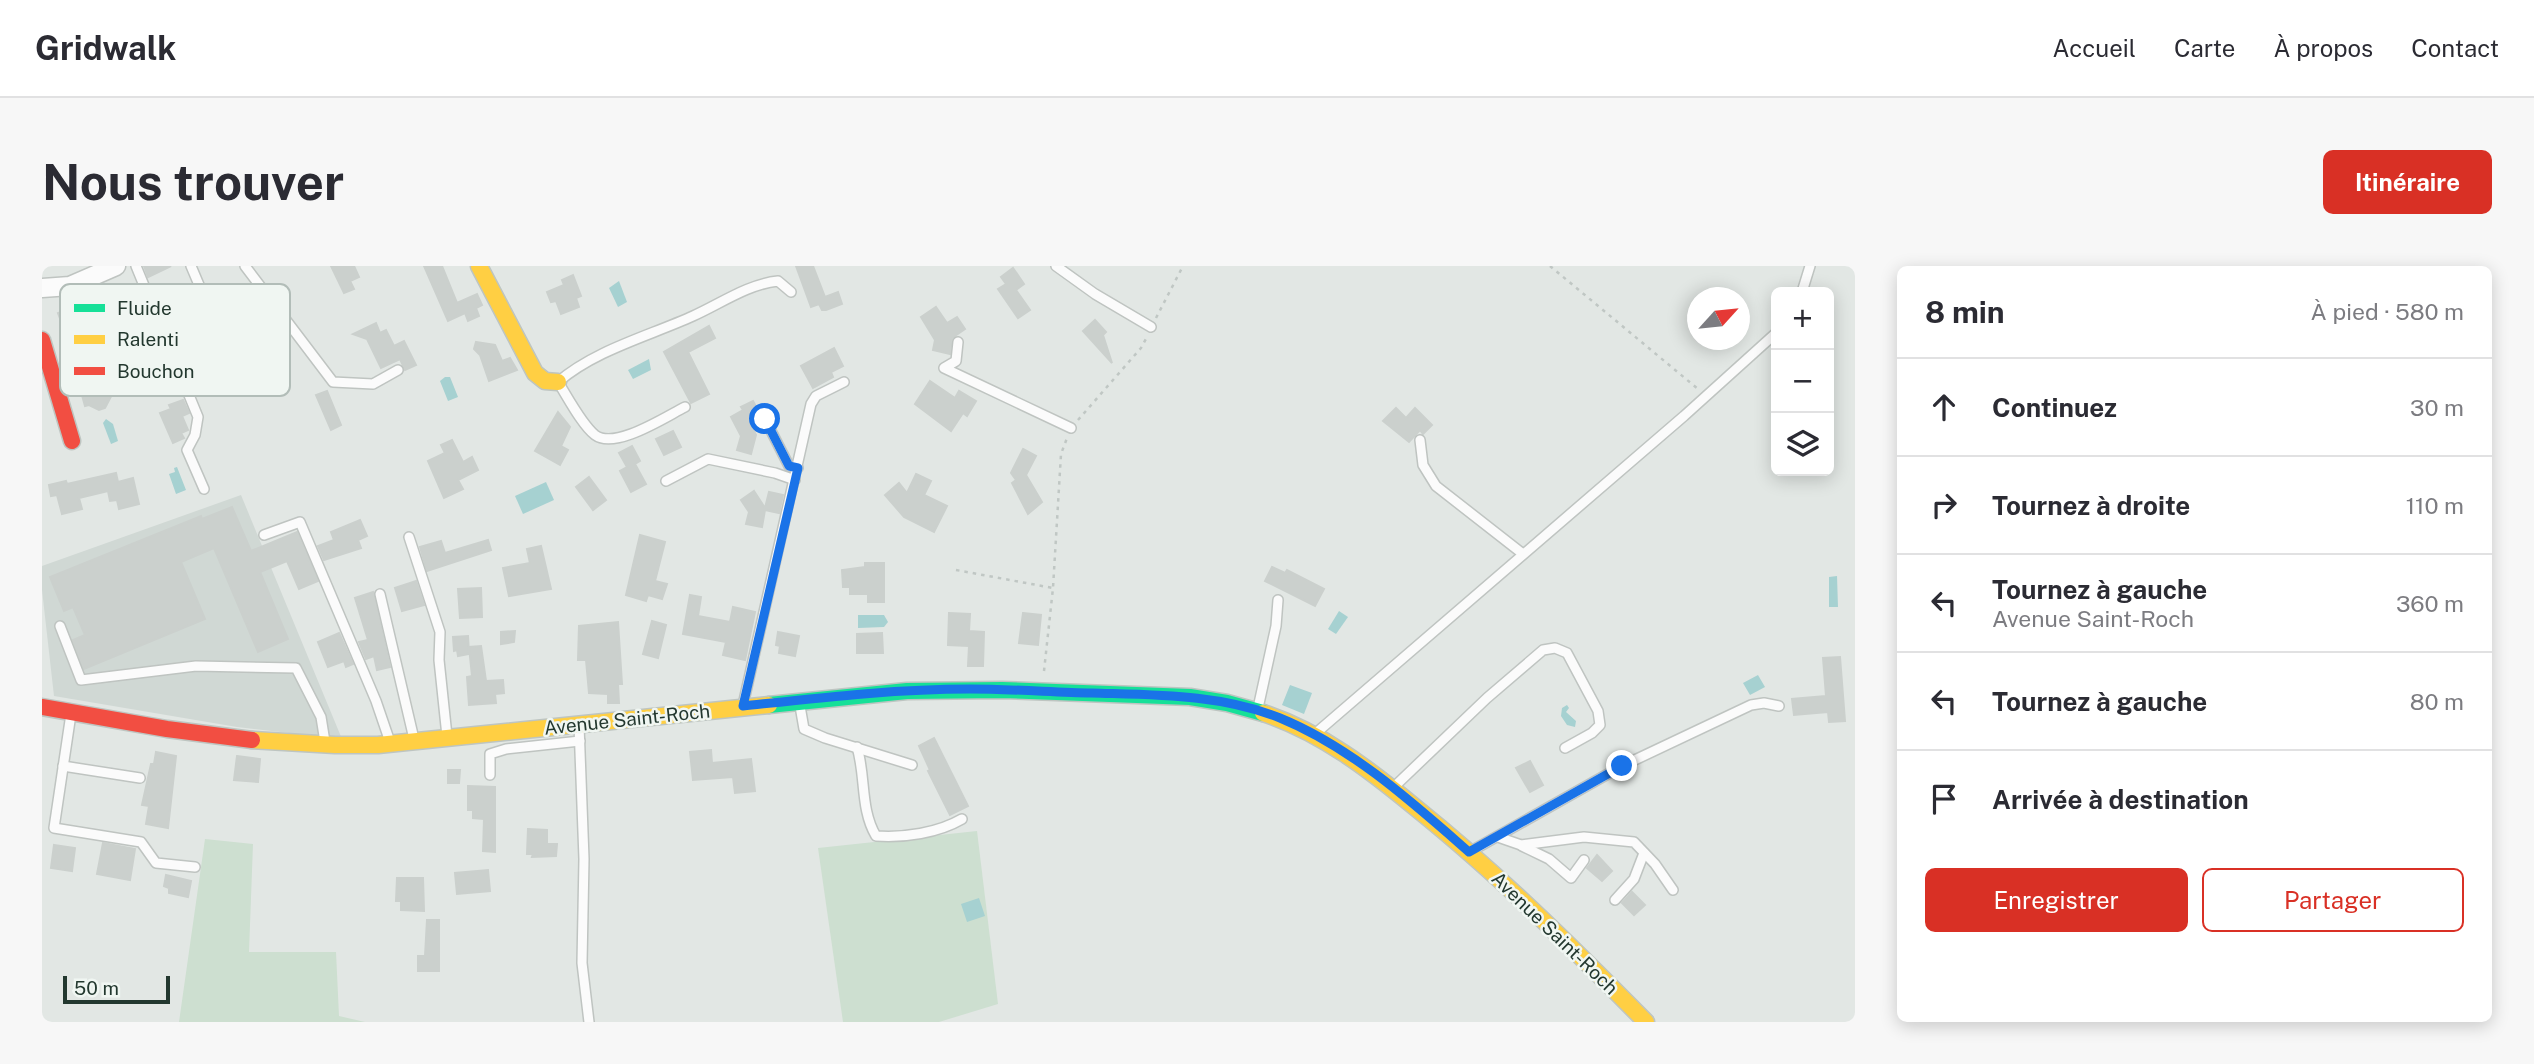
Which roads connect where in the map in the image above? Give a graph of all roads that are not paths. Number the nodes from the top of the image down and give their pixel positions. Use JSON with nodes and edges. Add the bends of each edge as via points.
{"nodes":[{"id":1,"x":116,"y":266,"type":"edge"},
{"id":2,"x":135,"y":266,"type":"edge"},
{"id":3,"x":191,"y":266,"type":"edge"},
{"id":4,"x":245,"y":266,"type":"edge"},
{"id":5,"x":479,"y":266,"type":"edge"},
{"id":6,"x":1056,"y":266,"type":"edge"},
{"id":7,"x":1810,"y":266,"type":"edge"},
{"id":8,"x":75,"y":284,"type":"edge"},
{"id":9,"x":143,"y":284,"type":"edge"},
{"id":10,"x":199,"y":284,"type":"edge"},
{"id":11,"x":259,"y":284,"type":"edge"},
{"id":12,"x":60,"y":287,"type":"edge"},
{"id":13,"x":1804,"y":287,"type":"edge"},
{"id":14,"x":42,"y":288,"type":"edge"},
{"id":15,"x":791,"y":292,"type":"dead end"},
{"id":16,"x":290,"y":325,"type":"edge"},
{"id":17,"x":1151,"y":327,"type":"road end"},
{"id":18,"x":1771,"y":338,"type":"edge"},
{"id":19,"x":42,"y":340,"type":"edge"},
{"id":20,"x":958,"y":342,"type":"dead end"},
{"id":21,"x":398,"y":370,"type":"dead end"},
{"id":22,"x":558,"y":382,"type":"junction"},
{"id":23,"x":844,"y":382,"type":"dead end"},
{"id":24,"x":189,"y":396,"type":"edge"},
{"id":25,"x":685,"y":407,"type":"dead end"},
{"id":26,"x":765,"y":419,"type":"dead end"},
{"id":27,"x":1071,"y":428,"type":"road end"},
{"id":28,"x":1420,"y":440,"type":"dead end"},
{"id":29,"x":72,"y":441,"type":"dead end"},
{"id":30,"x":798,"y":468,"type":"junction"},
{"id":31,"x":795,"y":480,"type":"junction"},
{"id":32,"x":666,"y":481,"type":"dead end"},
{"id":33,"x":204,"y":489,"type":"dead end"},
{"id":34,"x":264,"y":535,"type":"dead end"},
{"id":35,"x":409,"y":537,"type":"dead end"},
{"id":36,"x":1523,"y":554,"type":"junction"},
{"id":37,"x":380,"y":594,"type":"dead end"},
{"id":38,"x":1278,"y":600,"type":"dead end"},
{"id":39,"x":60,"y":625,"type":"dead end"},
{"id":40,"x":800,"y":700,"type":"junction"},
{"id":41,"x":743,"y":706,"type":"junction"},
{"id":42,"x":1779,"y":706,"type":"dead end"},
{"id":43,"x":42,"y":707,"type":"edge"},
{"id":44,"x":1257,"y":711,"type":"junction"},
{"id":45,"x":71,"y":712,"type":"junction"},
{"id":46,"x":579,"y":724,"type":"junction"},
{"id":47,"x":1315,"y":734,"type":"junction"},
{"id":48,"x":447,"y":738,"type":"junction"},
{"id":49,"x":415,"y":741,"type":"junction"},
{"id":50,"x":580,"y":741,"type":"junction"},
{"id":51,"x":391,"y":744,"type":"junction"},
{"id":52,"x":326,"y":747,"type":"junction"},
{"id":53,"x":858,"y":747,"type":"junction"},
{"id":54,"x":1565,"y":748,"type":"dead end"},
{"id":55,"x":912,"y":765,"type":"dead end"},
{"id":56,"x":63,"y":766,"type":"junction"},
{"id":57,"x":490,"y":775,"type":"dead end"},
{"id":58,"x":141,"y":778,"type":"dead end"},
{"id":59,"x":1392,"y":789,"type":"junction"},
{"id":60,"x":962,"y":819,"type":"dead end"},
{"id":61,"x":1498,"y":837,"type":"junction"},
{"id":62,"x":1521,"y":845,"type":"junction"},
{"id":63,"x":1469,"y":852,"type":"junction"},
{"id":64,"x":1644,"y":853,"type":"junction"},
{"id":65,"x":1584,"y":860,"type":"dead end"},
{"id":66,"x":195,"y":867,"type":"dead end"},
{"id":67,"x":1673,"y":890,"type":"dead end"},
{"id":68,"x":1615,"y":900,"type":"dead end"},
{"id":69,"x":589,"y":1022,"type":"edge"},
{"id":70,"x":1646,"y":1022,"type":"edge"}],
"edges":[{"from":1,"to":8,"type":"street"},
{"from":2,"to":9,"type":"lane"},
{"from":3,"to":10,"type":"lane"},
{"from":4,"to":11,"type":"lane"},
{"from":5,"to":22,"type":"main road","via":[[535,373],[542,380]]},
{"from":6,"to":17,"type":"lane"},
{"from":7,"to":13,"type":"lane"},
{"from":12,"to":14,"type":"street"},
{"from":15,"to":22,"type":"lane","via":[[778,281],[764,283],[607,353]]},
{"from":16,"to":21,"type":"lane","via":[[333,382],[373,384]]},
{"from":18,"to":36,"type":"lane"},
{"from":19,"to":29,"type":"main road"},
{"from":20,"to":27,"type":"lane","via":[[956,361],[944,368]]},
{"from":22,"to":25,"type":"lane","via":[[596,436],[608,440],[629,435]]},
{"from":23,"to":30,"type":"lane","via":[[816,396],[811,404]]},
{"from":24,"to":33,"type":"lane","via":[[198,417],[187,450]]},
{"from":26,"to":30,"type":"lane","via":[[789,466]]},
{"from":28,"to":36,"type":"lane","via":[[1423,465],[1436,486]]},
{"from":30,"to":31,"type":"lane"},
{"from":31,"to":32,"type":"lane","via":[[708,459]]},
{"from":31,"to":41,"type":"lane"},
{"from":34,"to":51,"type":"lane","via":[[300,522]]},
{"from":35,"to":48,"type":"lane","via":[[440,632]]},
{"from":36,"to":47,"type":"lane"},
{"from":37,"to":49,"type":"lane"},
{"from":38,"to":44,"type":"lane"},
{"from":39,"to":52,"type":"lane","via":[[81,680],[196,666],[296,668],[321,717]]},
{"from":40,"to":41,"type":"main road","name":"Avenue Saint-Roch"},
{"from":40,"to":44,"type":"main road","name":"Avenue Saint-Roch","via":[[971,689],[1206,699]]},
{"from":40,"to":53,"type":"lane","via":[[804,729]]},
{"from":41,"to":46,"type":"main road","name":"Avenue Saint-Roch"},
{"from":42,"to":61,"type":"lane","via":[[1751,705],[1622,766]]},
{"from":43,"to":45,"type":"main road","name":"Avenue Saint-Roch"},
{"from":44,"to":47,"type":"main road","name":"Avenue Saint-Roch"},
{"from":45,"to":52,"type":"main road","name":"Avenue Saint-Roch","via":[[263,743]]},
{"from":45,"to":56,"type":"lane"},
{"from":46,"to":48,"type":"main road","name":"Avenue Saint-Roch"},
{"from":46,"to":50,"type":"lane"},
{"from":47,"to":59,"type":"main road","name":"Avenue Saint-Roch"},
{"from":48,"to":49,"type":"main road","name":"Avenue Saint-Roch"},
{"from":49,"to":51,"type":"main road","name":"Avenue Saint-Roch"},
{"from":50,"to":57,"type":"lane","via":[[490,754]]},
{"from":50,"to":69,"type":"lane","via":[[582,963]]},
{"from":51,"to":52,"type":"main road","name":"Avenue Saint-Roch"},
{"from":53,"to":55,"type":"lane"},
{"from":53,"to":60,"type":"lane","via":[[866,813],[876,836],[945,829]]},
{"from":54,"to":59,"type":"lane","via":[[1600,724],[1598,711],[1567,653],[1555,648],[1543,650],[1487,698]]},
{"from":56,"to":58,"type":"lane"},
{"from":56,"to":66,"type":"lane","via":[[54,828],[141,842],[156,863]]},
{"from":59,"to":63,"type":"main road","name":"Avenue Saint-Roch"},
{"from":61,"to":62,"type":"lane"},
{"from":61,"to":63,"type":"lane"},
{"from":62,"to":64,"type":"lane","via":[[1584,837],[1634,842]]},
{"from":62,"to":65,"type":"lane","via":[[1549,859],[1571,878]]},
{"from":63,"to":70,"type":"main road","name":"Avenue Saint-Roch"},
{"from":64,"to":67,"type":"lane"},
{"from":64,"to":68,"type":"lane","via":[[1634,878]]}]}
